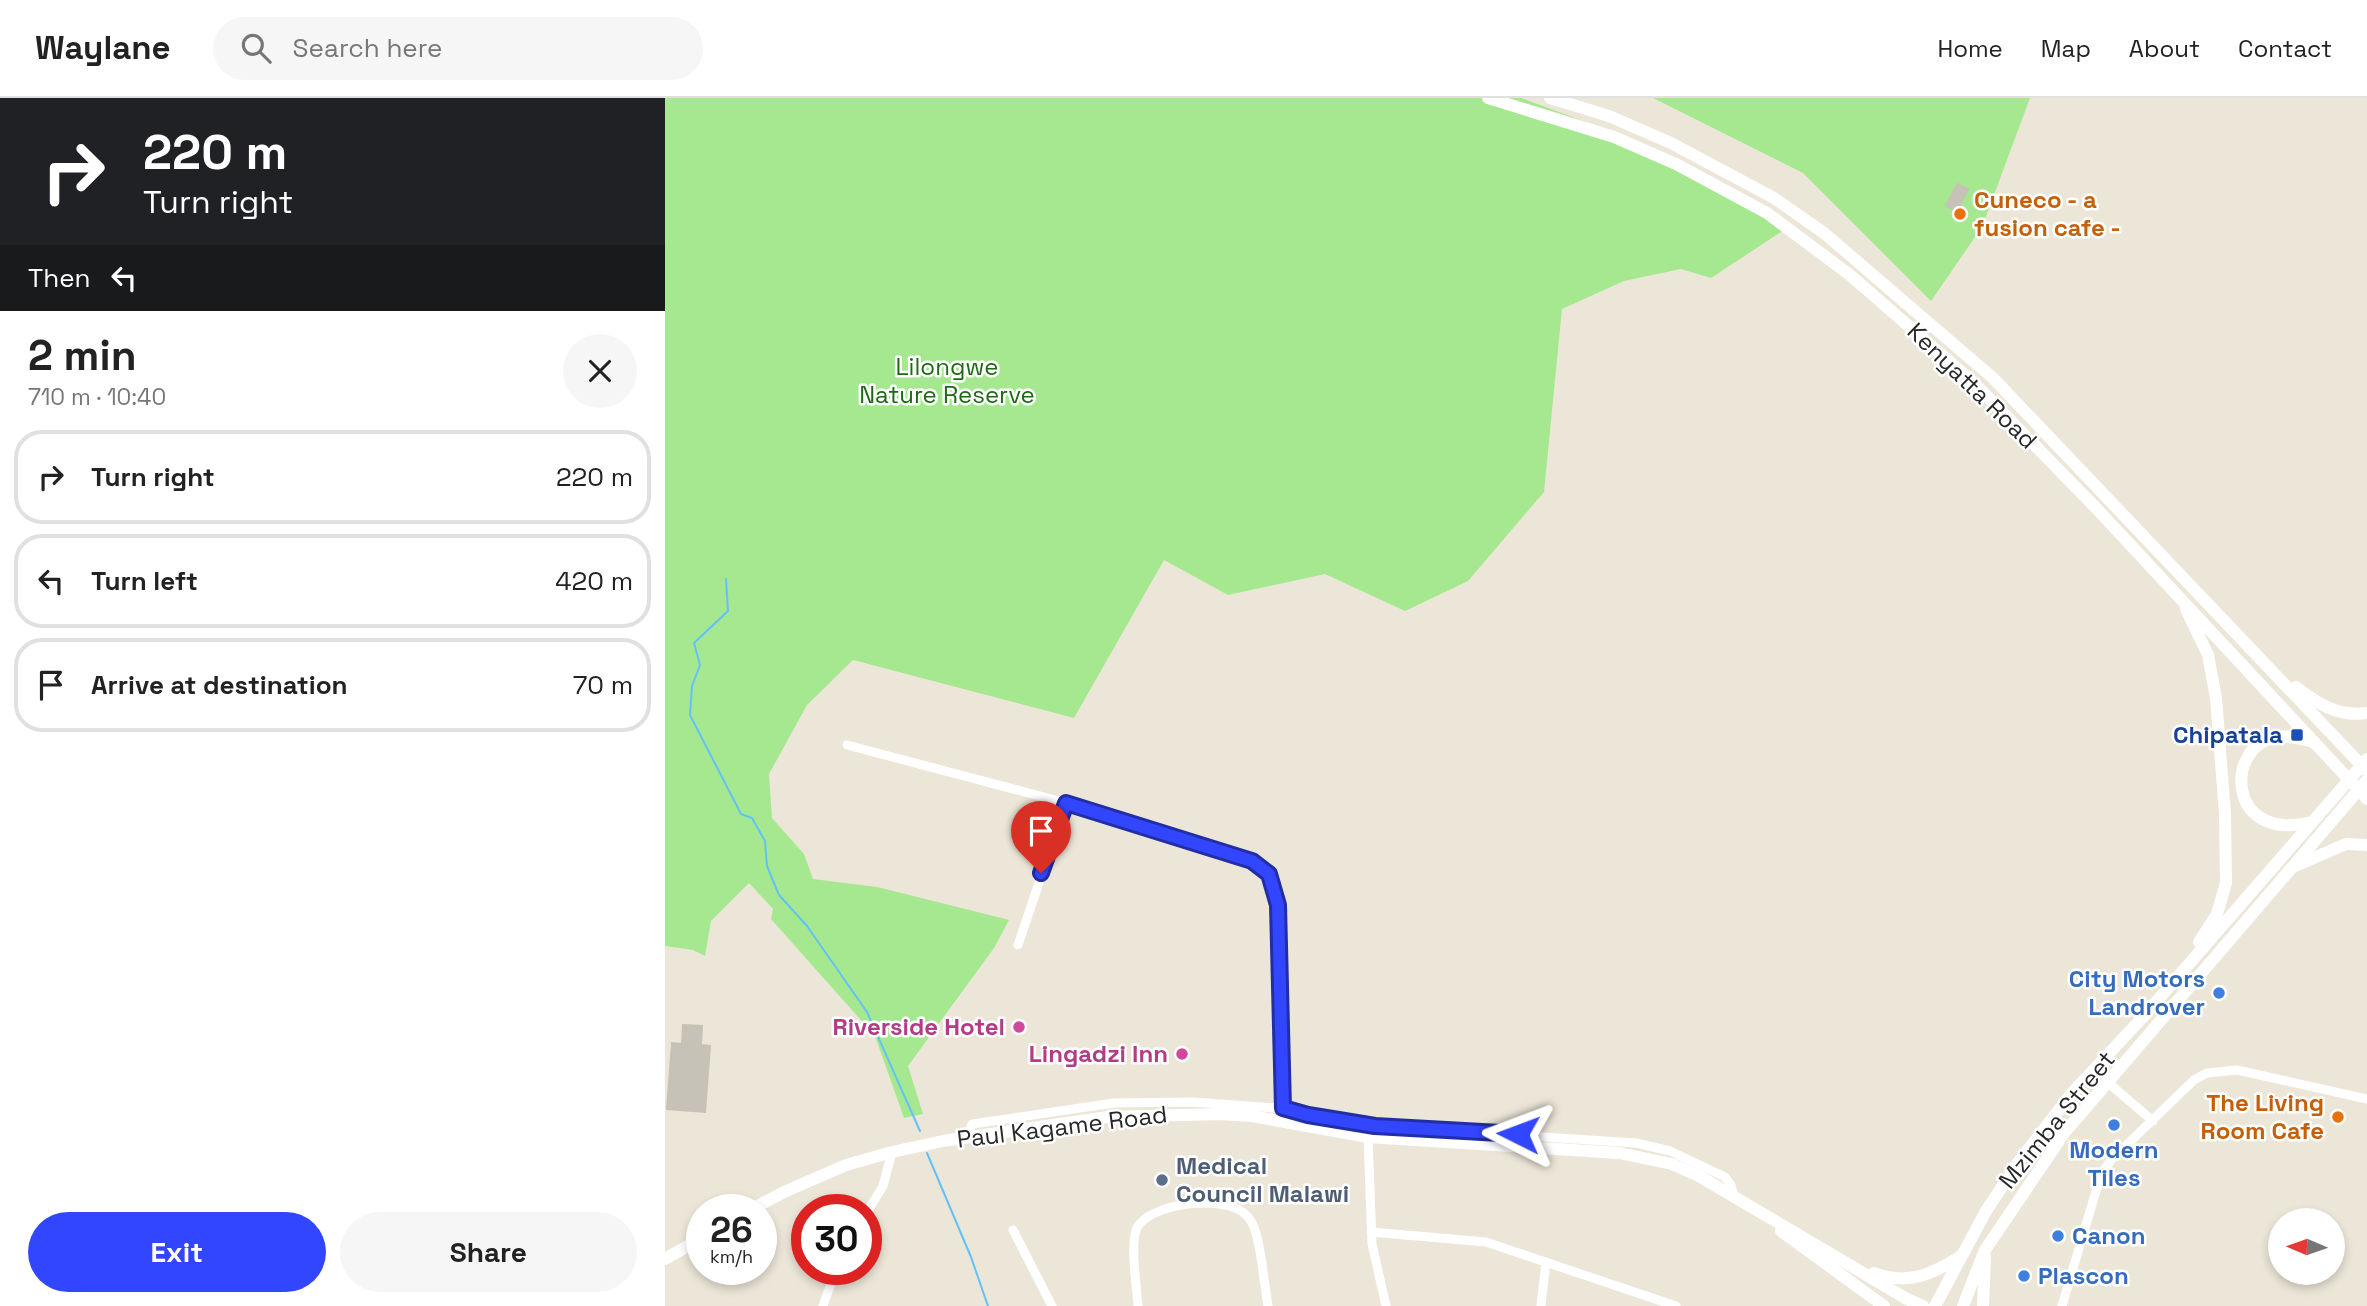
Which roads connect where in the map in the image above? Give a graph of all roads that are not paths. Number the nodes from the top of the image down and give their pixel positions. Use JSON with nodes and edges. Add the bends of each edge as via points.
{"nodes":[{"id":1,"x":1488,"y":98,"type":"edge"},
{"id":2,"x":1550,"y":98,"type":"edge"},
{"id":3,"x":2180,"y":598,"type":"junction"},
{"id":4,"x":2278,"y":676,"type":"junction"},
{"id":5,"x":2367,"y":713,"type":"edge"},
{"id":6,"x":2313,"y":742,"type":"junction"},
{"id":7,"x":846,"y":745,"type":"dead end"},
{"id":8,"x":2367,"y":759,"type":"edge"},
{"id":9,"x":2367,"y":771,"type":"edge"},
{"id":10,"x":2367,"y":780,"type":"edge"},
{"id":11,"x":2367,"y":799,"type":"edge"},
{"id":12,"x":1066,"y":803,"type":"junction"},
{"id":13,"x":2312,"y":822,"type":"junction"},
{"id":14,"x":2367,"y":845,"type":"edge"},
{"id":15,"x":2291,"y":867,"type":"junction"},
{"id":16,"x":1018,"y":945,"type":"dead end"},
{"id":17,"x":2167,"y":989,"type":"junction"},
{"id":18,"x":2106,"y":1081,"type":"junction"},
{"id":19,"x":2367,"y":1099,"type":"edge"},
{"id":20,"x":1283,"y":1115,"type":"junction"},
{"id":21,"x":2153,"y":1121,"type":"junction"},
{"id":22,"x":1368,"y":1137,"type":"junction"},
{"id":23,"x":892,"y":1152,"type":"junction"},
{"id":24,"x":878,"y":1194,"type":"edge"},
{"id":25,"x":777,"y":1196,"type":"edge"},
{"id":26,"x":1734,"y":1196,"type":"junction"},
{"id":27,"x":1748,"y":1205,"type":"junction"},
{"id":28,"x":1013,"y":1230,"type":"dead end"},
{"id":29,"x":1371,"y":1231,"type":"junction"},
{"id":30,"x":686,"y":1247,"type":"edge"},
{"id":31,"x":1985,"y":1250,"type":"junction"},
{"id":32,"x":1964,"y":1254,"type":"junction"},
{"id":33,"x":665,"y":1259,"type":"edge"},
{"id":34,"x":1546,"y":1262,"type":"junction"},
{"id":35,"x":1851,"y":1264,"type":"junction"},
{"id":36,"x":830,"y":1285,"type":"edge"},
{"id":37,"x":823,"y":1306,"type":"edge"},
{"id":38,"x":1052,"y":1306,"type":"edge"},
{"id":39,"x":1137,"y":1306,"type":"edge"},
{"id":40,"x":1268,"y":1306,"type":"edge"},
{"id":41,"x":1387,"y":1306,"type":"edge"},
{"id":42,"x":1541,"y":1306,"type":"edge"},
{"id":43,"x":1676,"y":1306,"type":"edge"},
{"id":44,"x":1884,"y":1306,"type":"edge"},
{"id":45,"x":1923,"y":1306,"type":"edge"},
{"id":46,"x":1935,"y":1306,"type":"edge"},
{"id":47,"x":1963,"y":1306,"type":"edge"},
{"id":48,"x":1983,"y":1306,"type":"edge"},
{"id":49,"x":2062,"y":1306,"type":"edge"}],
"edges":[{"from":1,"to":3,"type":"main road","name":"Kenyatta Road","via":[[1614,137],[1676,164],[1767,213],[1817,249],[1973,382]]},
{"from":2,"to":4,"type":"main road","name":"Kenyatta Road","via":[[1609,116],[1671,143],[1774,198],[1824,233],[1993,378]]},
{"from":3,"to":6,"type":"main road","name":"Kenyatta Road"},
{"from":3,"to":17,"type":"main road","via":[[2208,655],[2217,698],[2226,883],[2217,914]]},
{"from":4,"to":5,"type":"main road","via":[[2327,708],[2343,714]]},
{"from":4,"to":9,"type":"main road","name":"Kenyatta Road"},
{"from":6,"to":11,"type":"main road","name":"Kenyatta Road"},
{"from":6,"to":13,"type":"main road","via":[[2290,736],[2262,742],[2250,752],[2241,777],[2248,806],[2268,824],[2283,827]]},
{"from":7,"to":12,"type":"street"},
{"from":8,"to":13,"type":"main road","name":"Mzimba Street"},
{"from":10,"to":15,"type":"main road","name":"Mzimba Street"},
{"from":12,"to":16,"type":"street"},
{"from":12,"to":20,"type":"street","via":[[1252,861],[1269,874],[1278,905]]},
{"from":13,"to":17,"type":"main road","name":"Mzimba Street"},
{"from":14,"to":15,"type":"main road","via":[[2346,844]]},
{"from":15,"to":18,"type":"main road","name":"Mzimba Street"},
{"from":17,"to":32,"type":"main road","name":"Mzimba Street","via":[[2064,1103],[1991,1202]]},
{"from":18,"to":21,"type":"street"},
{"from":18,"to":31,"type":"main road","name":"Mzimba Street","via":[[2065,1132]]},
{"from":19,"to":21,"type":"street","via":[[2224,1069],[2194,1080]]},
{"from":20,"to":22,"type":"main road","name":"Paul Kagame Road"},
{"from":20,"to":23,"type":"main road","name":"Paul Kagame Road","via":[[1108,1117]]},
{"from":20,"to":26,"type":"street","via":[[1375,1126],[1636,1143],[1680,1155],[1725,1177]]},
{"from":21,"to":49,"type":"street","via":[[2101,1174]]},
{"from":22,"to":26,"type":"main road","name":"Paul Kagame Road","via":[[1637,1155],[1672,1164]]},
{"from":22,"to":29,"type":"street"},
{"from":23,"to":24,"type":"street"},
{"from":23,"to":25,"type":"main road","name":"Paul Kagame Road","via":[[846,1165]]},
{"from":26,"to":27,"type":"main road","name":"Paul Kagame Road"},
{"from":27,"to":35,"type":"main road","name":"Paul Kagame Road"},
{"from":27,"to":44,"type":"main road","name":"Paul Kagame Road"},
{"from":28,"to":38,"type":"street"},
{"from":29,"to":34,"type":"street","via":[[1478,1240]]},
{"from":29,"to":41,"type":"street"},
{"from":30,"to":33,"type":"main road"},
{"from":31,"to":47,"type":"main road","name":"Mzimba Street"},
{"from":31,"to":48,"type":"main road"},
{"from":32,"to":35,"type":"main road","via":[[1924,1277],[1906,1280]]},
{"from":32,"to":46,"type":"main road","name":"Mzimba Street"},
{"from":34,"to":42,"type":"street"},
{"from":34,"to":43,"type":"street"},
{"from":35,"to":45,"type":"main road","name":"Paul Kagame Road"},
{"from":36,"to":37,"type":"street"},
{"from":39,"to":40,"type":"street","via":[[1134,1237],[1139,1225],[1165,1210],[1214,1202],[1236,1207],[1251,1220]]}]}
